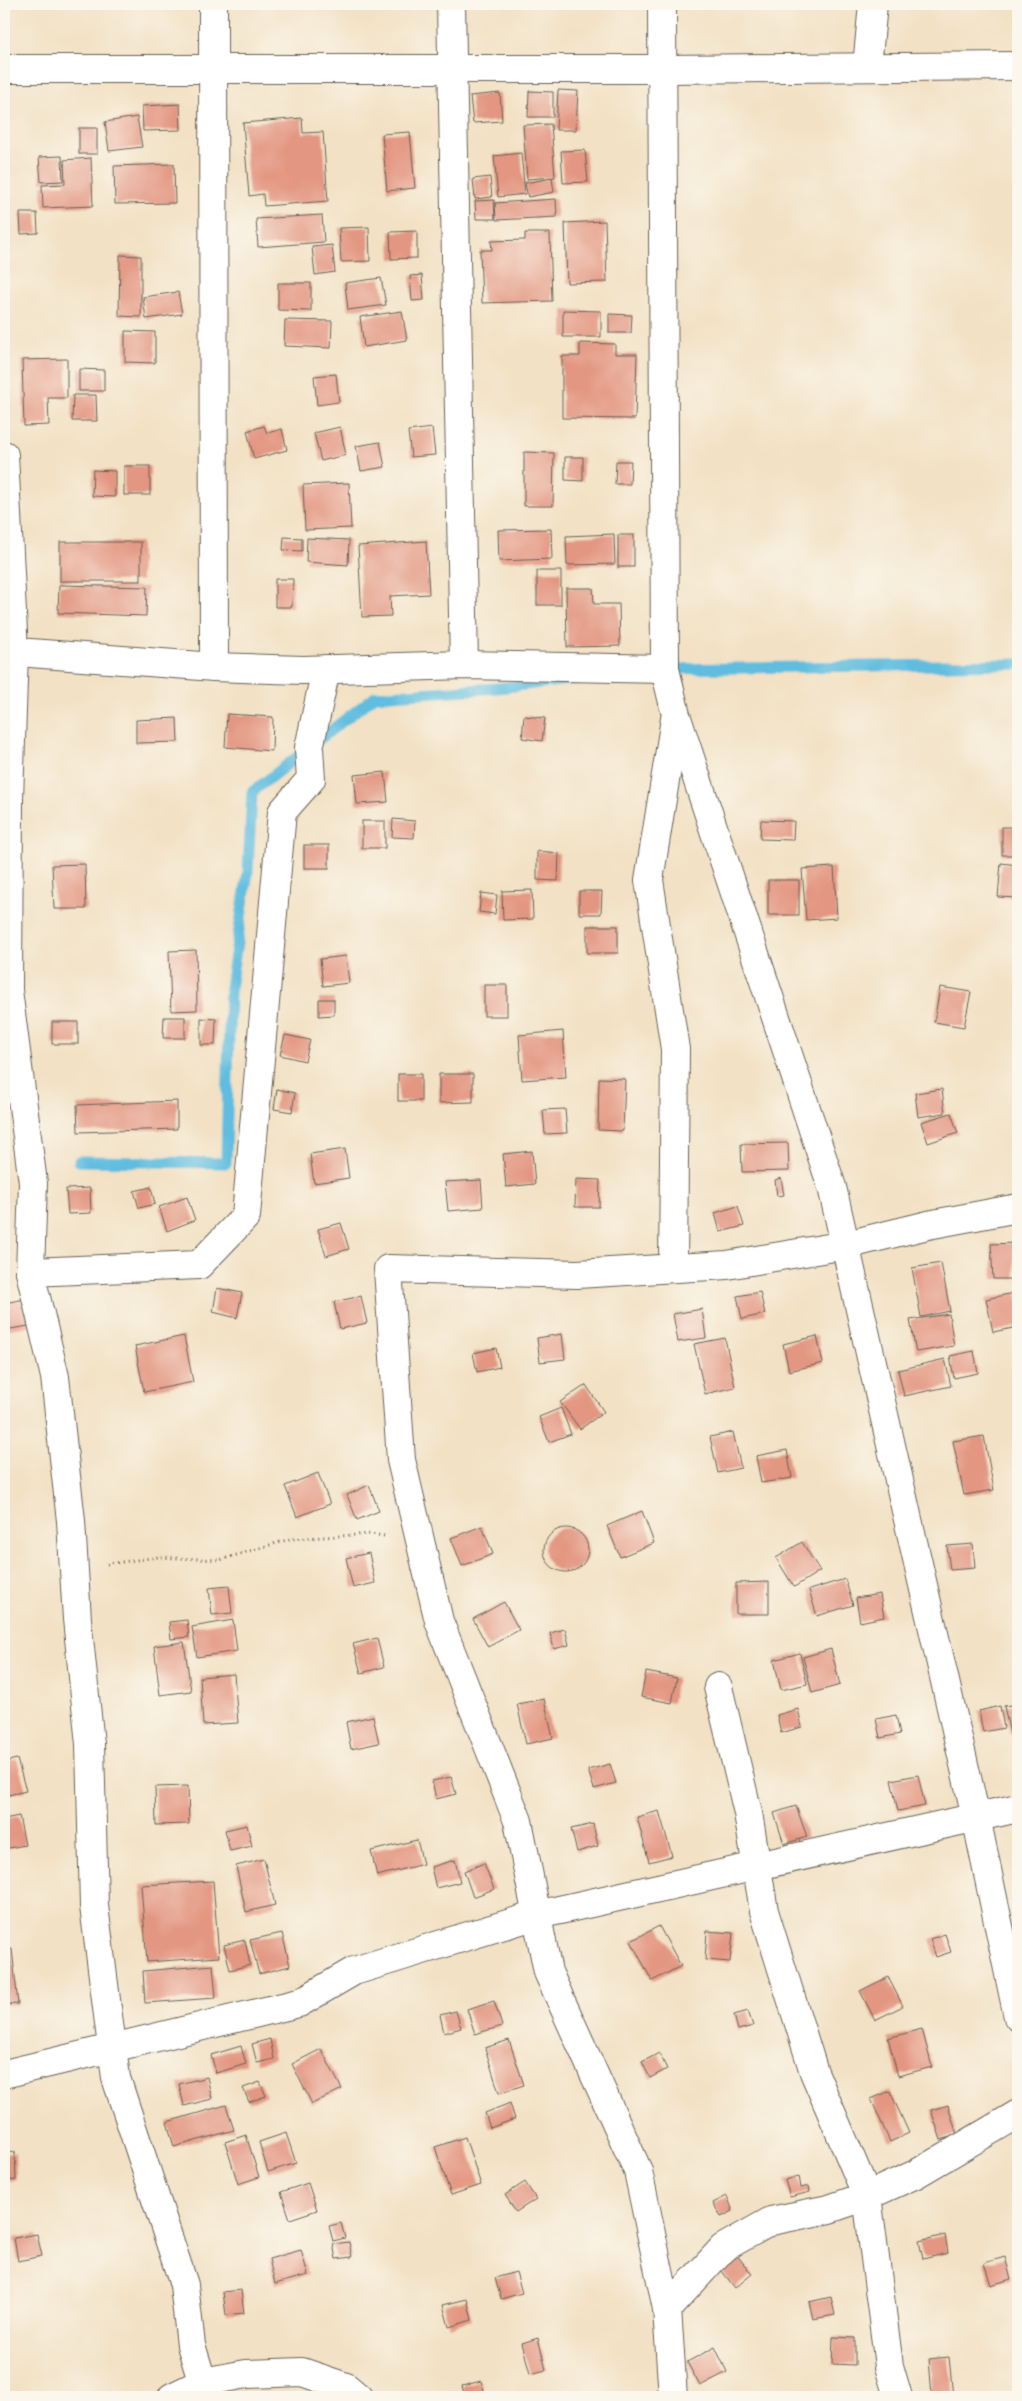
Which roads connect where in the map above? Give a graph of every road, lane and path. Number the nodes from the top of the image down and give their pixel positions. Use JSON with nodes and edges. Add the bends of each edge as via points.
{"nodes":[{"id":1,"x":213,"y":4,"type":"edge"},
{"id":2,"x":451,"y":4,"type":"edge"},
{"id":3,"x":662,"y":4,"type":"edge"},
{"id":4,"x":873,"y":4,"type":"edge"},
{"id":5,"x":1018,"y":66,"type":"edge"},
{"id":6,"x":867,"y":67,"type":"junction"},
{"id":7,"x":4,"y":69,"type":"edge"},
{"id":8,"x":212,"y":69,"type":"junction"},
{"id":9,"x":452,"y":69,"type":"junction"},
{"id":10,"x":663,"y":69,"type":"junction"},
{"id":11,"x":4,"y":455,"type":"edge"},
{"id":12,"x":9,"y":652,"type":"edge"},
{"id":13,"x":464,"y":665,"type":"junction"},
{"id":14,"x":214,"y":667,"type":"junction"},
{"id":15,"x":326,"y":669,"type":"junction"},
{"id":16,"x":665,"y":669,"type":"junction"},
{"id":17,"x":676,"y":715,"type":"junction"},
{"id":18,"x":1018,"y":1208,"type":"edge"},
{"id":19,"x":846,"y":1245,"type":"junction"},
{"id":20,"x":673,"y":1268,"type":"junction"},
{"id":21,"x":30,"y":1272,"type":"junction"},
{"id":22,"x":421,"y":1542,"type":"junction"},
{"id":23,"x":74,"y":1569,"type":"junction"},
{"id":24,"x":718,"y":1687,"type":"dead end"},
{"id":25,"x":1018,"y":1808,"type":"edge"},
{"id":26,"x":976,"y":1817,"type":"junction"},
{"id":27,"x":756,"y":1865,"type":"junction"},
{"id":28,"x":537,"y":1915,"type":"junction"},
{"id":29,"x":1018,"y":2017,"type":"edge"},
{"id":30,"x":112,"y":2048,"type":"junction"},
{"id":31,"x":4,"y":2074,"type":"edge"},
{"id":32,"x":1018,"y":2114,"type":"edge"},
{"id":33,"x":866,"y":2196,"type":"junction"},
{"id":34,"x":667,"y":2310,"type":"junction"},
{"id":35,"x":205,"y":2390,"type":"edge"},
{"id":36,"x":172,"y":2397,"type":"edge"},
{"id":37,"x":358,"y":2397,"type":"edge"},
{"id":38,"x":673,"y":2397,"type":"edge"},
{"id":39,"x":898,"y":2397,"type":"edge"}],
"edges":[{"from":1,"to":8,"type":"street"},
{"from":2,"to":9,"type":"street"},
{"from":3,"to":10,"type":"street"},
{"from":4,"to":6,"type":"street"},
{"from":5,"to":6,"type":"street"},
{"from":6,"to":10,"type":"street"},
{"from":7,"to":8,"type":"street"},
{"from":8,"to":9,"type":"street"},
{"from":8,"to":14,"type":"street"},
{"from":9,"to":10,"type":"street"},
{"from":9,"to":13,"type":"street"},
{"from":10,"to":16,"type":"street"},
{"from":11,"to":12,"type":"street"},
{"from":12,"to":14,"type":"street"},
{"from":12,"to":21,"type":"street","via":[[8,990],[33,1183]]},
{"from":13,"to":15,"type":"street"},
{"from":13,"to":16,"type":"street"},
{"from":14,"to":15,"type":"street"},
{"from":15,"to":21,"type":"street","via":[[309,748],[311,779],[282,812],[246,1216],[199,1265]]},
{"from":16,"to":17,"type":"street"},
{"from":17,"to":19,"type":"street","via":[[832,1187]]},
{"from":17,"to":20,"type":"street","via":[[649,880],[676,1049]]},
{"from":18,"to":19,"type":"street"},
{"from":19,"to":20,"type":"street","via":[[727,1264]]},
{"from":19,"to":26,"type":"street"},
{"from":20,"to":22,"type":"street","via":[[577,1274],[388,1269],[401,1460]]},
{"from":21,"to":23,"type":"street","via":[[55,1377]]},
{"from":22,"to":23,"type":"path","via":[[372,1534],[290,1539],[220,1560],[158,1557]]},
{"from":22,"to":28,"type":"street","via":[[439,1620],[518,1822]]},
{"from":23,"to":30,"type":"street","via":[[90,1744],[94,1906]]},
{"from":24,"to":27,"type":"street","via":[[748,1813]]},
{"from":25,"to":26,"type":"street"},
{"from":26,"to":27,"type":"street"},
{"from":26,"to":29,"type":"street"},
{"from":27,"to":28,"type":"street"},
{"from":27,"to":33,"type":"street","via":[[764,1911],[814,2072]]},
{"from":28,"to":30,"type":"street","via":[[354,1971],[299,2003]]},
{"from":28,"to":34,"type":"street","via":[[548,1972],[638,2171]]},
{"from":30,"to":31,"type":"street"},
{"from":30,"to":35,"type":"street","via":[[116,2078],[184,2285],[191,2345]]},
{"from":32,"to":33,"type":"street","via":[[916,2174]]},
{"from":33,"to":34,"type":"street","via":[[829,2209],[771,2221],[723,2248]]},
{"from":33,"to":39,"type":"street","via":[[889,2366]]},
{"from":34,"to":38,"type":"street"},
{"from":35,"to":36,"type":"street"},
{"from":35,"to":37,"type":"street","via":[[246,2374],[302,2372],[346,2387]]}]}
